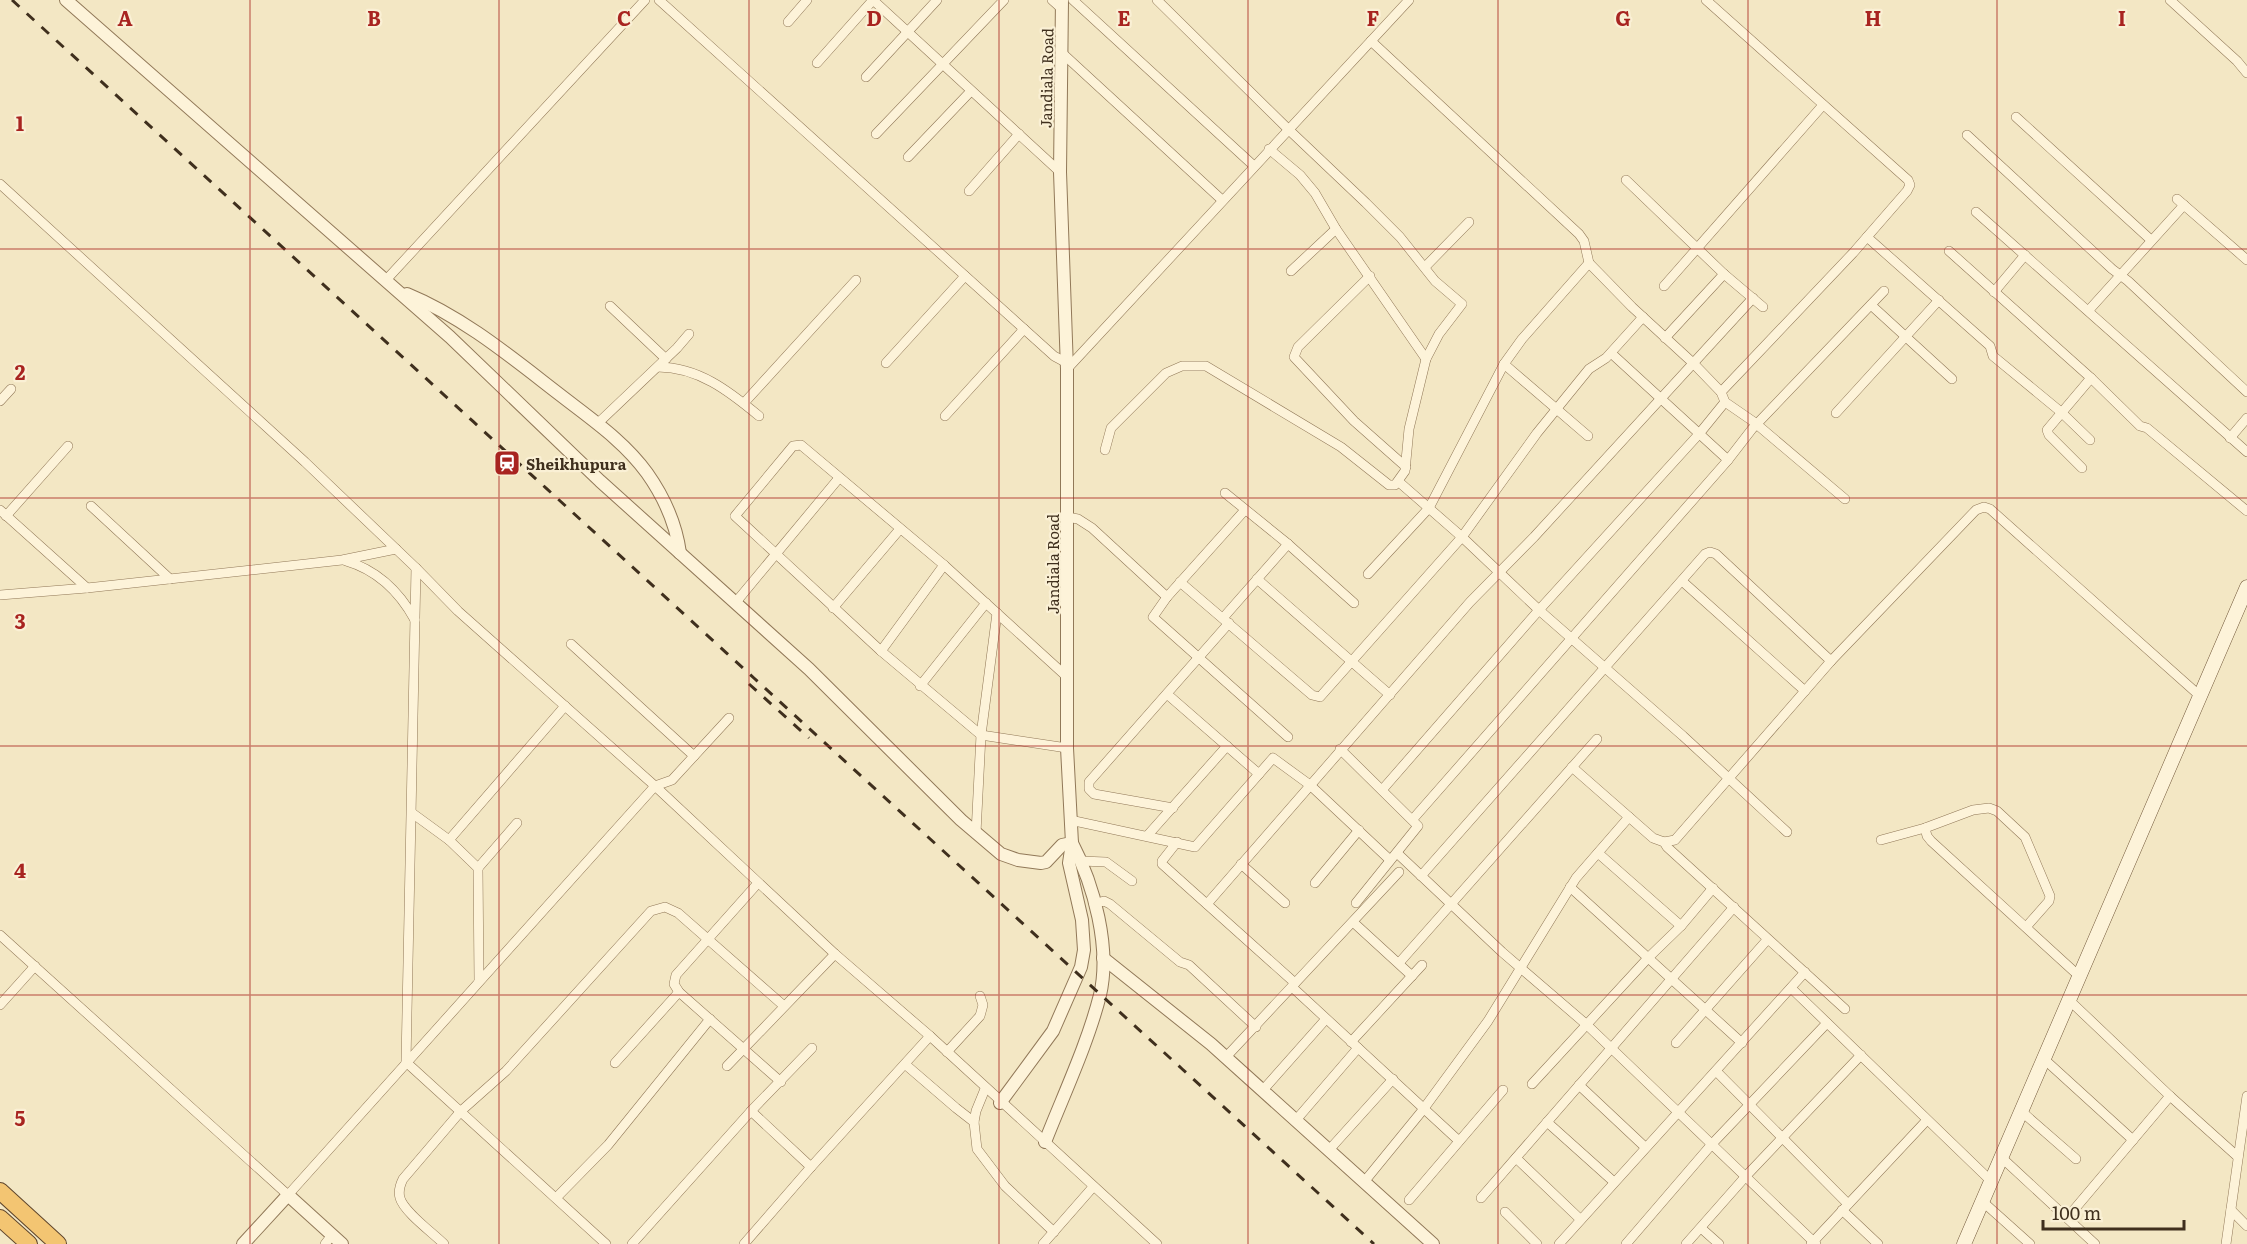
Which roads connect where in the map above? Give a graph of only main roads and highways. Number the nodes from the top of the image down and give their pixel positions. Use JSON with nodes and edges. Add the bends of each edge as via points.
{"nodes":[{"id":1,"x":2247,"y":587,"type":"edge"},
{"id":2,"x":0,"y":1191,"type":"edge"},
{"id":3,"x":0,"y":1218,"type":"edge"},
{"id":4,"x":29,"y":1244,"type":"edge"},
{"id":5,"x":58,"y":1244,"type":"edge"},
{"id":6,"x":1964,"y":1244,"type":"edge"}],
"edges":[{"from":1,"to":6,"type":"main road"},
{"from":2,"to":5,"type":"highway"},
{"from":3,"to":4,"type":"highway"}]}
